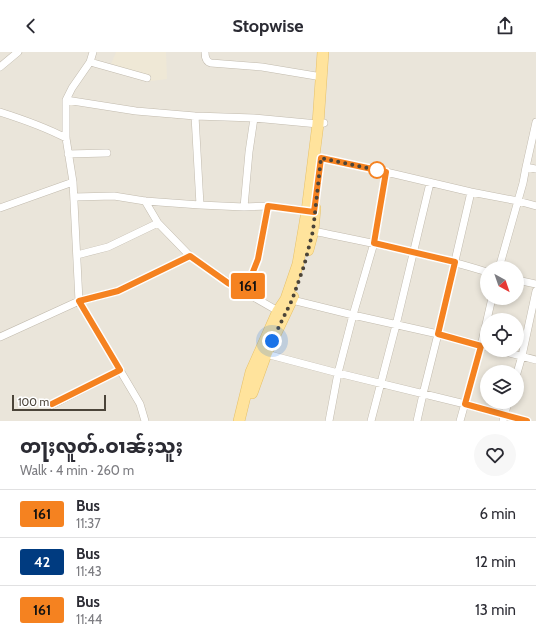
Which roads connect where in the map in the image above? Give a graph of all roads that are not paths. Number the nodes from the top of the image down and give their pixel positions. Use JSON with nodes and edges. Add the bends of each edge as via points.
{"nodes":[{"id":1,"x":18,"y":52,"type":"edge"},
{"id":2,"x":93,"y":52,"type":"edge"},
{"id":3,"x":205,"y":52,"type":"edge"},
{"id":4,"x":323,"y":52,"type":"edge"},
{"id":5,"x":329,"y":52,"type":"edge"},
{"id":6,"x":90,"y":62,"type":"junction"},
{"id":7,"x":0,"y":67,"type":"edge"},
{"id":8,"x":322,"y":77,"type":"junction"},
{"id":9,"x":148,"y":78,"type":"dead end"},
{"id":10,"x":66,"y":100,"type":"junction"},
{"id":11,"x":0,"y":112,"type":"edge"},
{"id":12,"x":195,"y":116,"type":"junction"},
{"id":13,"x":254,"y":118,"type":"junction"},
{"id":14,"x":321,"y":124,"type":"junction"},
{"id":15,"x":536,"y":126,"type":"edge"},
{"id":16,"x":66,"y":138,"type":"junction"},
{"id":17,"x":107,"y":153,"type":"dead end"},
{"id":18,"x":68,"y":154,"type":"junction"},
{"id":19,"x":321,"y":158,"type":"junction"},
{"id":20,"x":526,"y":167,"type":"junction"},
{"id":21,"x":536,"y":169,"type":"edge"},
{"id":22,"x":386,"y":172,"type":"junction"},
{"id":23,"x":73,"y":182,"type":"junction"},
{"id":24,"x":430,"y":183,"type":"junction"},
{"id":25,"x":471,"y":192,"type":"junction"},
{"id":26,"x":74,"y":197,"type":"junction"},
{"id":27,"x":145,"y":201,"type":"junction"},
{"id":28,"x":518,"y":201,"type":"junction"},
{"id":29,"x":200,"y":205,"type":"junction"},
{"id":30,"x":268,"y":206,"type":"junction"},
{"id":31,"x":536,"y":206,"type":"edge"},
{"id":32,"x":244,"y":207,"type":"junction"},
{"id":33,"x":0,"y":208,"type":"edge"},
{"id":34,"x":311,"y":212,"type":"junction"},
{"id":35,"x":158,"y":223,"type":"junction"},
{"id":36,"x":313,"y":231,"type":"junction"},
{"id":37,"x":374,"y":243,"type":"junction"},
{"id":38,"x":414,"y":252,"type":"junction"},
{"id":39,"x":77,"y":255,"type":"junction"},
{"id":40,"x":190,"y":256,"type":"junction"},
{"id":41,"x":501,"y":261,"type":"edge"},
{"id":42,"x":455,"y":262,"type":"junction"},
{"id":43,"x":480,"y":270,"type":"edge"},
{"id":44,"x":524,"y":281,"type":"edge"},
{"id":45,"x":536,"y":284,"type":"edge"},
{"id":46,"x":536,"y":291,"type":"edge"},
{"id":47,"x":245,"y":292,"type":"junction"},
{"id":48,"x":289,"y":299,"type":"junction"},
{"id":49,"x":79,"y":301,"type":"junction"},
{"id":50,"x":278,"y":311,"type":"junction"},
{"id":51,"x":353,"y":315,"type":"junction"},
{"id":52,"x":396,"y":325,"type":"junction"},
{"id":53,"x":438,"y":334,"type":"junction"},
{"id":54,"x":0,"y":337,"type":"edge"},
{"id":55,"x":480,"y":345,"type":"edge"},
{"id":56,"x":524,"y":347,"type":"edge"},
{"id":57,"x":266,"y":354,"type":"junction"},
{"id":58,"x":480,"y":357,"type":"edge"},
{"id":59,"x":524,"y":357,"type":"edge"},
{"id":60,"x":536,"y":360,"type":"edge"},
{"id":61,"x":120,"y":370,"type":"junction"},
{"id":62,"x":338,"y":373,"type":"junction"},
{"id":63,"x":382,"y":384,"type":"junction"},
{"id":64,"x":422,"y":394,"type":"junction"},
{"id":65,"x":52,"y":404,"type":"dead end"},
{"id":66,"x":465,"y":404,"type":"junction"},
{"id":67,"x":503,"y":418,"type":"edge"},
{"id":68,"x":145,"y":421,"type":"edge"},
{"id":69,"x":239,"y":421,"type":"edge"},
{"id":70,"x":245,"y":421,"type":"edge"},
{"id":71,"x":329,"y":421,"type":"edge"},
{"id":72,"x":371,"y":421,"type":"edge"},
{"id":73,"x":417,"y":421,"type":"edge"},
{"id":74,"x":460,"y":421,"type":"edge"},
{"id":75,"x":527,"y":421,"type":"edge"}],
"edges":[{"from":1,"to":7,"type":"street"},
{"from":2,"to":6,"type":"street"},
{"from":3,"to":8,"type":"street","via":[[206,60],[211,63],[262,67]]},
{"from":4,"to":8,"type":"main road"},
{"from":5,"to":14,"type":"main road","via":[[329,75]]},
{"from":6,"to":9,"type":"street"},
{"from":6,"to":10,"type":"street"},
{"from":8,"to":14,"type":"main road"},
{"from":10,"to":12,"type":"street","via":[[136,111]]},
{"from":10,"to":16,"type":"street"},
{"from":11,"to":16,"type":"street"},
{"from":12,"to":13,"type":"street"},
{"from":12,"to":29,"type":"street"},
{"from":13,"to":14,"type":"street"},
{"from":13,"to":32,"type":"street"},
{"from":14,"to":19,"type":"main road"},
{"from":14,"to":34,"type":"main road"},
{"from":15,"to":20,"type":"street"},
{"from":16,"to":18,"type":"street"},
{"from":17,"to":18,"type":"street"},
{"from":18,"to":23,"type":"street"},
{"from":19,"to":22,"type":"street"},
{"from":19,"to":34,"type":"main road"},
{"from":20,"to":21,"type":"street"},
{"from":20,"to":28,"type":"street"},
{"from":22,"to":24,"type":"street"},
{"from":22,"to":37,"type":"street"},
{"from":23,"to":26,"type":"street"},
{"from":23,"to":33,"type":"street"},
{"from":24,"to":25,"type":"street"},
{"from":24,"to":38,"type":"street"},
{"from":25,"to":28,"type":"street"},
{"from":25,"to":42,"type":"street"},
{"from":26,"to":27,"type":"street","via":[[114,196]]},
{"from":26,"to":39,"type":"street"},
{"from":27,"to":29,"type":"street"},
{"from":27,"to":35,"type":"street"},
{"from":28,"to":31,"type":"street"},
{"from":28,"to":41,"type":"street"},
{"from":29,"to":32,"type":"street"},
{"from":30,"to":32,"type":"street"},
{"from":30,"to":34,"type":"street"},
{"from":30,"to":47,"type":"street","via":[[258,259]]},
{"from":34,"to":36,"type":"main road"},
{"from":34,"to":48,"type":"main road"},
{"from":35,"to":39,"type":"street","via":[[108,247]]},
{"from":35,"to":40,"type":"street"},
{"from":36,"to":37,"type":"street"},
{"from":36,"to":48,"type":"main road","via":[[304,266]]},
{"from":37,"to":38,"type":"street"},
{"from":37,"to":51,"type":"street"},
{"from":38,"to":42,"type":"street"},
{"from":38,"to":52,"type":"street"},
{"from":39,"to":49,"type":"street"},
{"from":40,"to":47,"type":"street"},
{"from":40,"to":49,"type":"street","via":[[118,291]]},
{"from":42,"to":43,"type":"street"},
{"from":42,"to":53,"type":"street"},
{"from":44,"to":45,"type":"street"},
{"from":46,"to":56,"type":"street"},
{"from":47,"to":50,"type":"street"},
{"from":48,"to":50,"type":"main road"},
{"from":48,"to":51,"type":"street"},
{"from":48,"to":57,"type":"main road"},
{"from":49,"to":54,"type":"street"},
{"from":49,"to":61,"type":"street"},
{"from":50,"to":69,"type":"main road","via":[[251,372]]},
{"from":51,"to":52,"type":"street"},
{"from":51,"to":62,"type":"street"},
{"from":52,"to":53,"type":"street"},
{"from":52,"to":63,"type":"street"},
{"from":53,"to":55,"type":"street"},
{"from":53,"to":64,"type":"street"},
{"from":57,"to":62,"type":"street"},
{"from":57,"to":70,"type":"main road","via":[[251,395]]},
{"from":58,"to":66,"type":"street"},
{"from":59,"to":60,"type":"street"},
{"from":61,"to":65,"type":"street"},
{"from":61,"to":68,"type":"street","via":[[140,404]]},
{"from":62,"to":63,"type":"street"},
{"from":62,"to":71,"type":"street"},
{"from":63,"to":64,"type":"street"},
{"from":63,"to":72,"type":"street"},
{"from":64,"to":66,"type":"street"},
{"from":64,"to":73,"type":"street"},
{"from":66,"to":67,"type":"street"},
{"from":66,"to":74,"type":"street"},
{"from":67,"to":75,"type":"street"}]}
